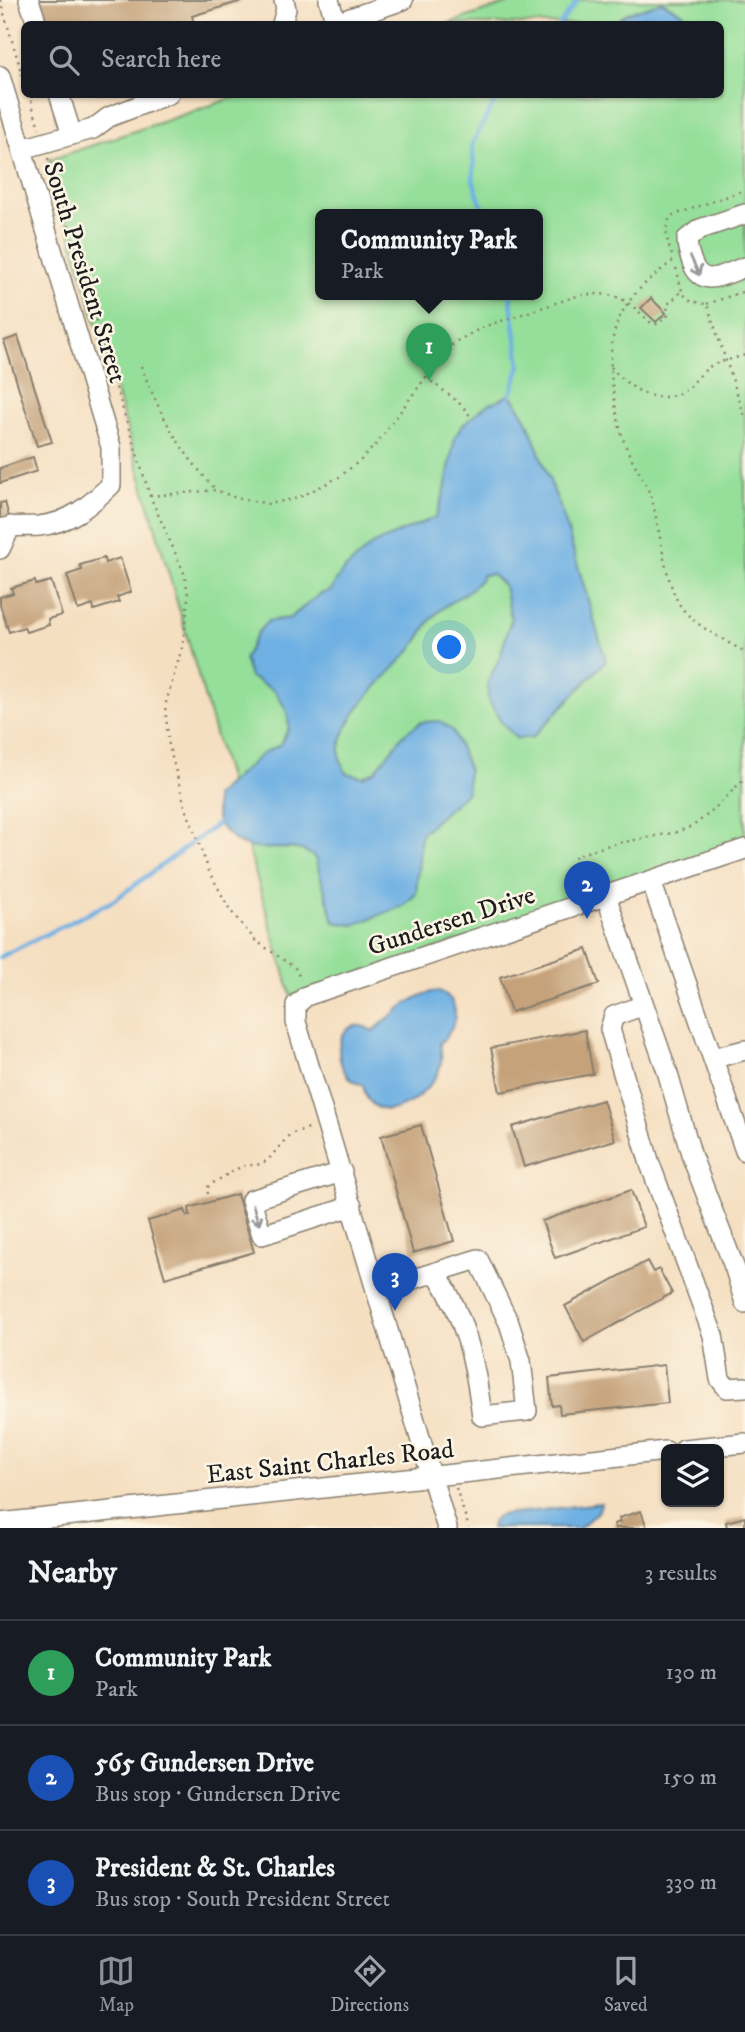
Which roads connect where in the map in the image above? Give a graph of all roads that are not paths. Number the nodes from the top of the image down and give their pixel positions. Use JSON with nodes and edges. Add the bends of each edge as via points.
{"nodes":[{"id":1,"x":29,"y":0,"type":"edge"},
{"id":2,"x":284,"y":0,"type":"edge"},
{"id":3,"x":329,"y":0,"type":"edge"},
{"id":4,"x":404,"y":0,"type":"edge"},
{"id":5,"x":36,"y":21,"type":"edge"},
{"id":6,"x":283,"y":21,"type":"edge"},
{"id":7,"x":335,"y":21,"type":"edge"},
{"id":8,"x":342,"y":21,"type":"edge"},
{"id":9,"x":0,"y":76,"type":"edge"},
{"id":10,"x":60,"y":98,"type":"edge"},
{"id":11,"x":159,"y":98,"type":"edge"},
{"id":12,"x":72,"y":135,"type":"junction"},
{"id":13,"x":22,"y":149,"type":"junction"},
{"id":14,"x":745,"y":214,"type":"edge"},
{"id":15,"x":745,"y":267,"type":"edge"},
{"id":16,"x":6,"y":528,"type":"edge"},
{"id":17,"x":0,"y":549,"type":"edge"},
{"id":18,"x":745,"y":849,"type":"edge"},
{"id":19,"x":651,"y":881,"type":"junction"},
{"id":20,"x":606,"y":896,"type":"junction"},
{"id":21,"x":644,"y":1005,"type":"junction"},
{"id":22,"x":745,"y":1050,"type":"edge"},
{"id":23,"x":714,"y":1058,"type":"junction"},
{"id":24,"x":745,"y":1149,"type":"edge"},
{"id":25,"x":342,"y":1172,"type":"junction"},
{"id":26,"x":352,"y":1206,"type":"junction"},
{"id":27,"x":436,"y":1272,"type":"junction"},
{"id":28,"x":377,"y":1290,"type":"junction"},
{"id":29,"x":745,"y":1303,"type":"edge"},
{"id":30,"x":745,"y":1387,"type":"edge"},
{"id":31,"x":745,"y":1443,"type":"edge"},
{"id":32,"x":724,"y":1445,"type":"edge"},
{"id":33,"x":661,"y":1452,"type":"edge"},
{"id":34,"x":432,"y":1476,"type":"junction"},
{"id":35,"x":0,"y":1523,"type":"edge"},
{"id":36,"x":447,"y":1528,"type":"edge"}],
"edges":[{"from":1,"to":5,"type":"street"},
{"from":2,"to":6,"type":"street"},
{"from":3,"to":7,"type":"street"},
{"from":4,"to":8,"type":"street"},
{"from":9,"to":13,"type":"street","name":"South President Street"},
{"from":10,"to":12,"type":"street"},
{"from":11,"to":12,"type":"street"},
{"from":12,"to":13,"type":"street"},
{"from":13,"to":16,"type":"street","name":"South President Street","via":[[111,447],[111,485],[86,509],[64,520]]},
{"from":14,"to":15,"type":"street","one_way":true,"via":[[699,229],[687,239],[700,277],[708,279]]},
{"from":16,"to":17,"type":"street"},
{"from":18,"to":19,"type":"street","name":"Gundersen Drive"},
{"from":19,"to":20,"type":"street","name":"Gundersen Drive"},
{"from":19,"to":23,"type":"street"},
{"from":20,"to":21,"type":"street"},
{"from":20,"to":25,"type":"street","name":"Gundersen Drive","via":[[306,996],[296,1005],[296,1022]]},
{"from":21,"to":29,"type":"street"},
{"from":21,"to":30,"type":"street","via":[[614,1016],[610,1029],[650,1164],[713,1335],[720,1379],[727,1388]]},
{"from":22,"to":23,"type":"street"},
{"from":23,"to":24,"type":"street"},
{"from":25,"to":26,"type":"street"},
{"from":25,"to":26,"type":"street","one_way":true,"via":[[251,1200],[262,1235]]},
{"from":26,"to":28,"type":"street"},
{"from":27,"to":27,"type":"street","via":[[478,1259],[509,1323],[521,1361],[527,1411],[482,1416],[467,1332]]},
{"from":27,"to":28,"type":"street"},
{"from":28,"to":34,"type":"street"},
{"from":31,"to":32,"type":"street"},
{"from":33,"to":34,"type":"street","name":"East Saint Charles Road"},
{"from":34,"to":35,"type":"street","name":"East Saint Charles Road"},
{"from":34,"to":36,"type":"street"}]}
